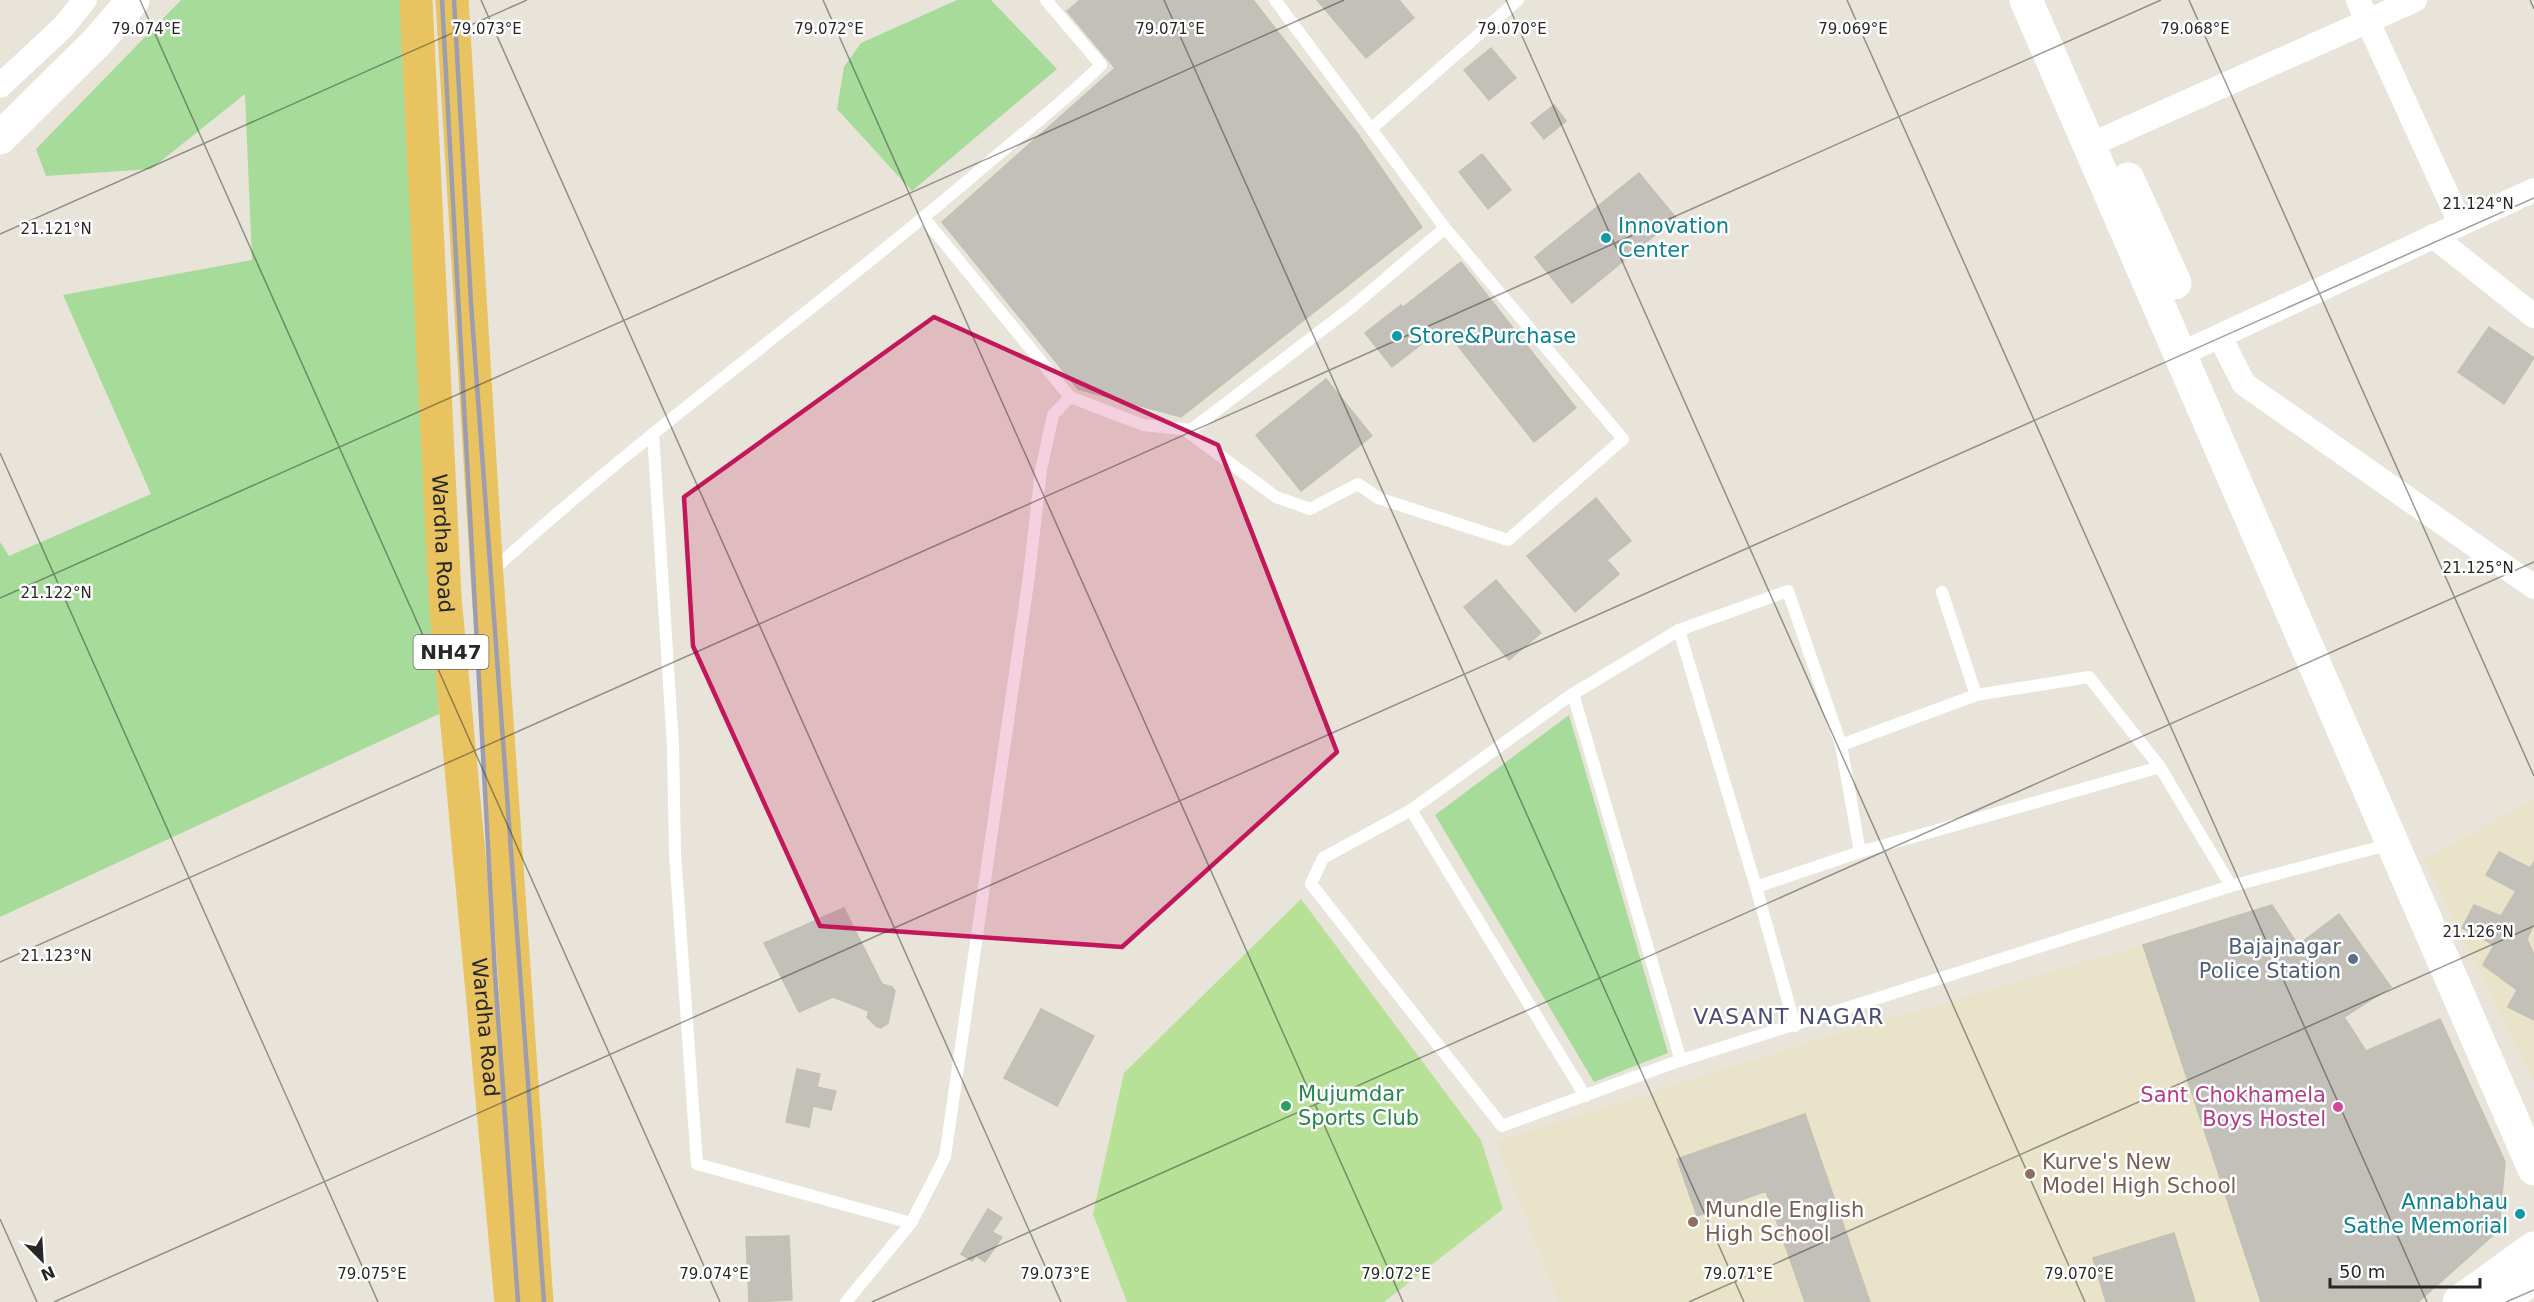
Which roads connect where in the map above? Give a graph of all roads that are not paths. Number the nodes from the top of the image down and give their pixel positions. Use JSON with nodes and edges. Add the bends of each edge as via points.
{"nodes":[{"id":1,"x":115,"y":0,"type":"edge"},
{"id":2,"x":133,"y":0,"type":"edge"},
{"id":3,"x":416,"y":0,"type":"edge"},
{"id":4,"x":452,"y":0,"type":"edge"},
{"id":5,"x":1046,"y":0,"type":"edge"},
{"id":6,"x":1275,"y":0,"type":"edge"},
{"id":7,"x":1518,"y":0,"type":"edge"},
{"id":8,"x":2026,"y":0,"type":"edge"},
{"id":9,"x":2047,"y":0,"type":"edge"},
{"id":10,"x":2415,"y":0,"type":"edge"},
{"id":11,"x":73,"y":5,"type":"edge"},
{"id":12,"x":2362,"y":11,"type":"edge"},
{"id":13,"x":0,"y":86,"type":"edge"},
{"id":14,"x":0,"y":113,"type":"edge"},
{"id":15,"x":1371,"y":129,"type":"junction"},
{"id":16,"x":0,"y":138,"type":"edge"},
{"id":17,"x":2099,"y":141,"type":"junction"},
{"id":18,"x":2534,"y":190,"type":"edge"},
{"id":19,"x":924,"y":218,"type":"junction"},
{"id":20,"x":2460,"y":223,"type":"junction"},
{"id":21,"x":1445,"y":228,"type":"junction"},
{"id":22,"x":2433,"y":236,"type":"junction"},
{"id":23,"x":2534,"y":315,"type":"edge"},
{"id":24,"x":2201,"y":345,"type":"junction"},
{"id":25,"x":1070,"y":397,"type":"junction"},
{"id":26,"x":1188,"y":432,"type":"junction"},
{"id":27,"x":653,"y":434,"type":"junction"},
{"id":28,"x":487,"y":576,"type":"junction"},
{"id":29,"x":2534,"y":587,"type":"edge"},
{"id":30,"x":1942,"y":592,"type":"dead end"},
{"id":31,"x":1679,"y":630,"type":"junction"},
{"id":32,"x":1573,"y":694,"type":"junction"},
{"id":33,"x":1976,"y":695,"type":"junction"},
{"id":34,"x":1841,"y":745,"type":"junction"},
{"id":35,"x":2160,"y":767,"type":"junction"},
{"id":36,"x":1411,"y":810,"type":"junction"},
{"id":37,"x":2393,"y":844,"type":"junction"},
{"id":38,"x":1860,"y":852,"type":"junction"},
{"id":39,"x":2231,"y":886,"type":"junction"},
{"id":40,"x":1756,"y":887,"type":"junction"},
{"id":41,"x":1796,"y":1026,"type":"junction"},
{"id":42,"x":1681,"y":1061,"type":"junction"},
{"id":43,"x":1585,"y":1096,"type":"junction"},
{"id":44,"x":2534,"y":1120,"type":"edge"},
{"id":45,"x":2534,"y":1169,"type":"edge"},
{"id":46,"x":911,"y":1223,"type":"junction"},
{"id":47,"x":2534,"y":1228,"type":"edge"},
{"id":48,"x":2521,"y":1279,"type":"edge"},
{"id":49,"x":511,"y":1302,"type":"edge"},
{"id":50,"x":537,"y":1302,"type":"edge"},
{"id":51,"x":846,"y":1302,"type":"edge"},
{"id":52,"x":2459,"y":1302,"type":"edge"}],
"edges":[{"from":1,"to":14,"type":"main road"},
{"from":2,"to":16,"type":"main road","via":[[97,42]]},
{"from":3,"to":49,"type":"highway","name":"Wardha Road","number":"NH47","via":[[446,597]]},
{"from":4,"to":28,"type":"highway","name":"Wardha Road","number":"NH47"},
{"from":5,"to":19,"type":"lane","via":[[1101,65]]},
{"from":6,"to":15,"type":"lane"},
{"from":7,"to":15,"type":"lane"},
{"from":8,"to":17,"type":"main road"},
{"from":9,"to":17,"type":"main road"},
{"from":10,"to":12,"type":"street"},
{"from":11,"to":13,"type":"street"},
{"from":12,"to":17,"type":"street"},
{"from":12,"to":20,"type":"street"},
{"from":15,"to":21,"type":"lane"},
{"from":17,"to":24,"type":"main road","via":[[2151,227]]},
{"from":18,"to":20,"type":"street"},
{"from":19,"to":25,"type":"lane"},
{"from":19,"to":27,"type":"lane"},
{"from":20,"to":22,"type":"street"},
{"from":21,"to":26,"type":"lane","via":[[1352,307]]},
{"from":21,"to":26,"type":"lane","via":[[1623,439],[1508,540],[1378,498],[1358,484],[1310,509],[1276,496]]},
{"from":22,"to":23,"type":"street"},
{"from":22,"to":24,"type":"street"},
{"from":24,"to":29,"type":"street","via":[[2244,384]]},
{"from":24,"to":37,"type":"main road"},
{"from":24,"to":44,"type":"main road","via":[[2396,812]]},
{"from":25,"to":26,"type":"lane","via":[[1143,425]]},
{"from":25,"to":46,"type":"lane","via":[[1053,415],[1041,470],[945,1157]]},
{"from":27,"to":28,"type":"lane"},
{"from":27,"to":46,"type":"lane","via":[[673,745],[675,853],[697,1164]]},
{"from":28,"to":50,"type":"highway","name":"Wardha Road","number":"NH47"},
{"from":30,"to":33,"type":"lane"},
{"from":31,"to":32,"type":"lane"},
{"from":31,"to":34,"type":"lane","via":[[1788,591]]},
{"from":31,"to":40,"type":"lane"},
{"from":32,"to":36,"type":"lane"},
{"from":32,"to":42,"type":"lane"},
{"from":33,"to":34,"type":"lane"},
{"from":33,"to":35,"type":"lane","via":[[2089,677]]},
{"from":34,"to":38,"type":"lane"},
{"from":35,"to":38,"type":"lane"},
{"from":35,"to":39,"type":"lane"},
{"from":36,"to":43,"type":"lane"},
{"from":36,"to":43,"type":"lane","via":[[1323,858],[1311,884],[1502,1126]]},
{"from":37,"to":39,"type":"lane"},
{"from":37,"to":45,"type":"main road"},
{"from":38,"to":40,"type":"lane"},
{"from":39,"to":41,"type":"lane"},
{"from":40,"to":41,"type":"lane"},
{"from":41,"to":42,"type":"lane"},
{"from":42,"to":43,"type":"lane"},
{"from":46,"to":51,"type":"lane"},
{"from":47,"to":48,"type":"main road"},
{"from":48,"to":52,"type":"main road"}]}
